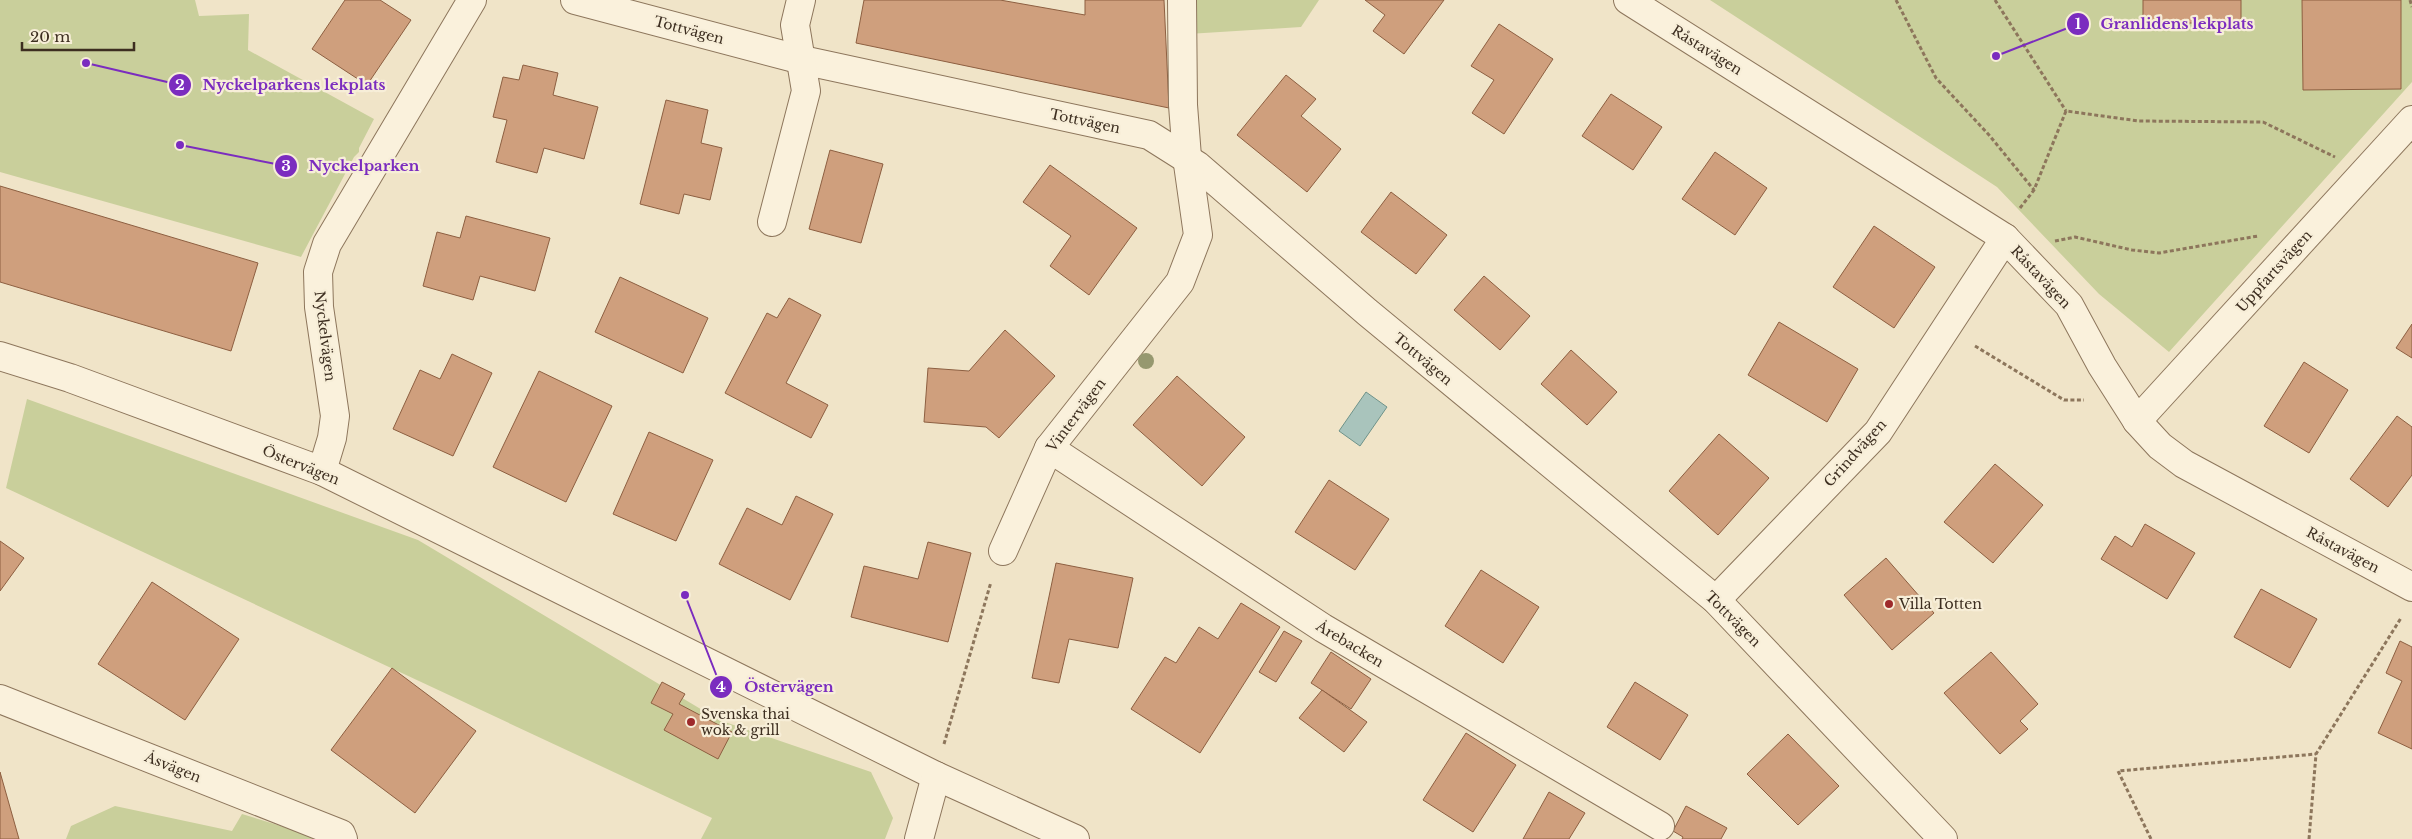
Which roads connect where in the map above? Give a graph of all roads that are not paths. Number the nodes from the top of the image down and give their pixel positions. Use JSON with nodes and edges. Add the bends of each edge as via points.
{"nodes":[{"id":1,"x":472,"y":0,"type":"edge"},
{"id":2,"x":575,"y":0,"type":"edge"},
{"id":3,"x":801,"y":0,"type":"edge"},
{"id":4,"x":1182,"y":0,"type":"edge"},
{"id":5,"x":1628,"y":0,"type":"edge"},
{"id":6,"x":802,"y":60,"type":"junction"},
{"id":7,"x":2412,"y":120,"type":"edge"},
{"id":8,"x":1186,"y":157,"type":"junction"},
{"id":9,"x":772,"y":222,"type":"dead end"},
{"id":10,"x":2005,"y":238,"type":"junction"},
{"id":11,"x":0,"y":356,"type":"edge"},
{"id":12,"x":2137,"y":421,"type":"junction"},
{"id":13,"x":1049,"y":448,"type":"junction"},
{"id":14,"x":322,"y":471,"type":"junction"},
{"id":15,"x":1003,"y":551,"type":"road end"},
{"id":16,"x":2412,"y":587,"type":"edge"},
{"id":17,"x":1716,"y":600,"type":"junction"},
{"id":18,"x":0,"y":699,"type":"edge"},
{"id":19,"x":936,"y":776,"type":"junction"},
{"id":20,"x":1660,"y":826,"type":"dead end"},
{"id":21,"x":1064,"y":837,"type":"edge"},
{"id":22,"x":343,"y":839,"type":"edge"},
{"id":23,"x":918,"y":839,"type":"edge"},
{"id":24,"x":1943,"y":839,"type":"edge"}],
"edges":[{"from":1,"to":14,"type":"street","name":"Nyckelvägen","via":[[327,244],[318,272],[318,307],[335,416]]},
{"from":2,"to":6,"type":"street","name":"Tottvägen"},
{"from":3,"to":6,"type":"street","via":[[795,25]]},
{"from":4,"to":8,"type":"street","name":"Vintervägen","via":[[1182,105]]},
{"from":5,"to":10,"type":"street","name":"Råstavägen"},
{"from":6,"to":8,"type":"street","name":"Tottvägen","via":[[1149,135]]},
{"from":6,"to":9,"type":"street","via":[[806,91]]},
{"from":7,"to":12,"type":"street","name":"Uppfartsvägen"},
{"from":8,"to":13,"type":"street","name":"Vintervägen","via":[[1198,235],[1182,279]]},
{"from":8,"to":17,"type":"street","name":"Tottvägen","via":[[1366,312]]},
{"from":10,"to":12,"type":"street","name":"Råstavägen","via":[[2069,305]]},
{"from":10,"to":17,"type":"street","name":"Grindvägen","via":[[1878,432]]},
{"from":11,"to":14,"type":"street","name":"Östervägen","via":[[70,378]]},
{"from":12,"to":16,"type":"street","name":"Råstavägen","via":[[2160,446],[2187,466]]},
{"from":13,"to":15,"type":"street","name":"Vintervägen"},
{"from":13,"to":20,"type":"street","name":"Årebacken","via":[[1323,628]]},
{"from":14,"to":19,"type":"street","name":"Östervägen"},
{"from":17,"to":24,"type":"street","name":"Tottvägen"},
{"from":18,"to":22,"type":"street","name":"Åsvägen","via":[[341,834]]},
{"from":19,"to":21,"type":"street","name":"Östervägen"},
{"from":19,"to":23,"type":"street"}]}
